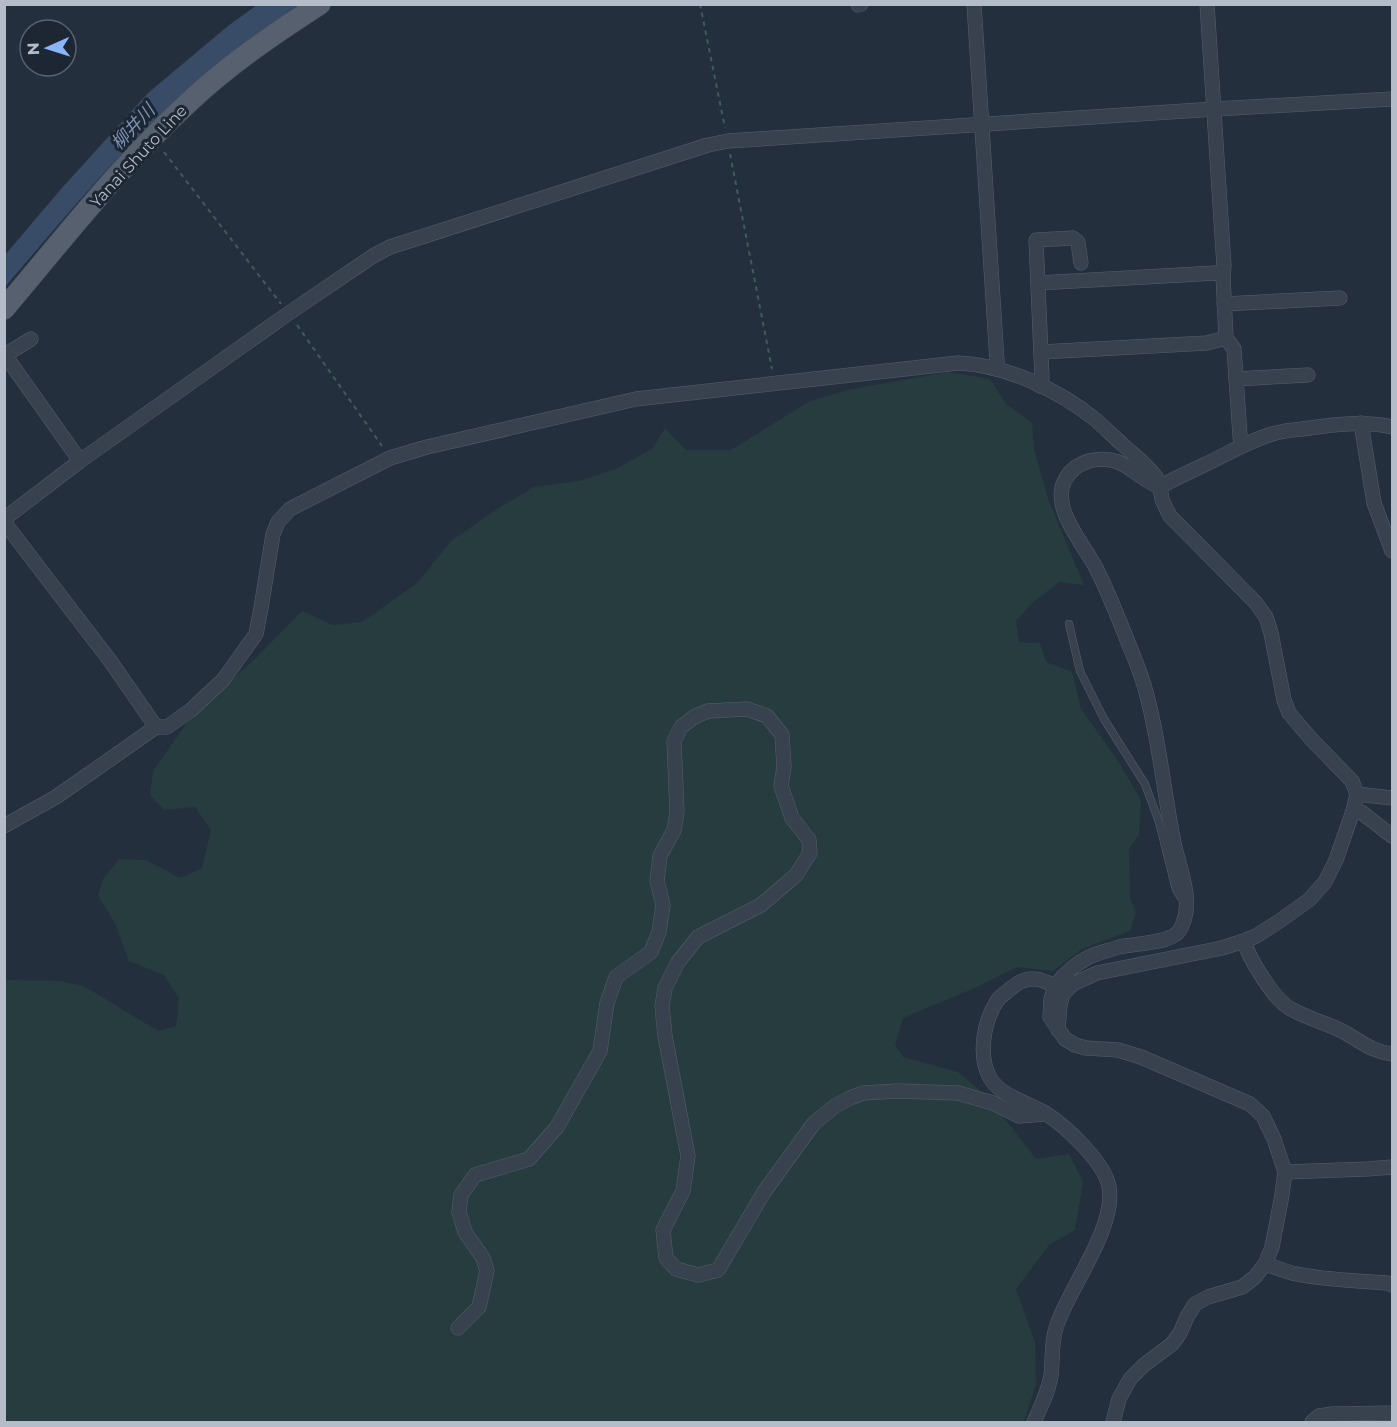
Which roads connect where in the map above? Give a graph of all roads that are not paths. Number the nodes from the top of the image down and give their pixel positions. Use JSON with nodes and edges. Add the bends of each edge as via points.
{"nodes":[{"id":1,"x":320,"y":4,"type":"edge"},
{"id":2,"x":974,"y":4,"type":"edge"},
{"id":3,"x":1207,"y":4,"type":"edge"},
{"id":4,"x":1392,"y":99,"type":"edge"},
{"id":5,"x":1215,"y":109,"type":"junction"},
{"id":6,"x":981,"y":124,"type":"junction"},
{"id":7,"x":1081,"y":262,"type":"dead end"},
{"id":8,"x":1223,"y":276,"type":"junction"},
{"id":9,"x":1038,"y":283,"type":"junction"},
{"id":10,"x":1340,"y":298,"type":"dead end"},
{"id":11,"x":1224,"y":304,"type":"junction"},
{"id":12,"x":4,"y":309,"type":"edge"},
{"id":13,"x":1226,"y":338,"type":"junction"},
{"id":14,"x":31,"y":339,"type":"dead end"},
{"id":15,"x":1041,"y":352,"type":"junction"},
{"id":16,"x":995,"y":368,"type":"junction"},
{"id":17,"x":1308,"y":375,"type":"dead end"},
{"id":18,"x":1236,"y":379,"type":"junction"},
{"id":19,"x":1040,"y":386,"type":"junction"},
{"id":20,"x":1361,"y":423,"type":"junction"},
{"id":21,"x":1392,"y":428,"type":"edge"},
{"id":22,"x":1242,"y":445,"type":"junction"},
{"id":23,"x":80,"y":461,"type":"junction"},
{"id":24,"x":1160,"y":487,"type":"junction"},
{"id":25,"x":4,"y":520,"type":"edge"},
{"id":26,"x":1392,"y":551,"type":"edge"},
{"id":27,"x":1069,"y":624,"type":"dead end"},
{"id":28,"x":156,"y":727,"type":"junction"},
{"id":29,"x":1357,"y":794,"type":"junction"},
{"id":30,"x":1392,"y":798,"type":"edge"},
{"id":31,"x":1353,"y":811,"type":"junction"},
{"id":32,"x":4,"y":826,"type":"edge"},
{"id":33,"x":1392,"y":836,"type":"edge"},
{"id":34,"x":1187,"y":900,"type":"junction"},
{"id":35,"x":1245,"y":941,"type":"junction"},
{"id":36,"x":1055,"y":987,"type":"junction"},
{"id":37,"x":1059,"y":1030,"type":"junction"},
{"id":38,"x":1392,"y":1054,"type":"edge"},
{"id":39,"x":1046,"y":1114,"type":"junction"},
{"id":40,"x":1392,"y":1167,"type":"edge"},
{"id":41,"x":1285,"y":1172,"type":"junction"},
{"id":42,"x":1265,"y":1264,"type":"junction"},
{"id":43,"x":1392,"y":1285,"type":"edge"},
{"id":44,"x":458,"y":1328,"type":"dead end"},
{"id":45,"x":1392,"y":1413,"type":"edge"},
{"id":46,"x":1034,"y":1422,"type":"edge"},
{"id":47,"x":1113,"y":1422,"type":"edge"},
{"id":48,"x":1312,"y":1422,"type":"edge"}],
"edges":[{"from":1,"to":12,"type":"main road","name":"Yanai Shuto Line","via":[[229,67],[190,100],[152,137]]},
{"from":2,"to":6,"type":"street"},
{"from":3,"to":5,"type":"street"},
{"from":4,"to":5,"type":"street"},
{"from":5,"to":6,"type":"street"},
{"from":5,"to":8,"type":"street"},
{"from":6,"to":16,"type":"street"},
{"from":6,"to":23,"type":"street","via":[[728,141],[390,247]]},
{"from":7,"to":9,"type":"street","via":[[1078,242],[1073,238],[1036,240]]},
{"from":8,"to":9,"type":"street","via":[[1216,273]]},
{"from":8,"to":11,"type":"street"},
{"from":9,"to":15,"type":"street"},
{"from":10,"to":11,"type":"street"},
{"from":11,"to":13,"type":"street"},
{"from":13,"to":15,"type":"street","via":[[1207,343]]},
{"from":13,"to":18,"type":"street","via":[[1234,349]]},
{"from":14,"to":23,"type":"street","via":[[5,355]]},
{"from":15,"to":19,"type":"street"},
{"from":16,"to":19,"type":"street"},
{"from":16,"to":28,"type":"street","via":[[958,363],[636,399],[390,458],[290,509],[278,522],[256,634],[223,680],[191,710],[167,727]]},
{"from":17,"to":18,"type":"street"},
{"from":18,"to":22,"type":"street"},
{"from":19,"to":24,"type":"street","via":[[1096,420],[1149,469]]},
{"from":20,"to":21,"type":"street"},
{"from":20,"to":22,"type":"street","via":[[1284,431]]},
{"from":20,"to":26,"type":"street","via":[[1374,503]]},
{"from":22,"to":24,"type":"street"},
{"from":23,"to":25,"type":"street"},
{"from":24,"to":29,"type":"street","via":[[1170,516],[1266,617],[1289,713],[1352,781]]},
{"from":24,"to":34,"type":"street","via":[[1120,462],[1101,458],[1072,470],[1064,482],[1061,498],[1114,609],[1147,695]]},
{"from":25,"to":28,"type":"street"},
{"from":27,"to":34,"type":"lane","via":[[1080,671],[1104,719],[1145,784],[1176,890],[1180,898]]},
{"from":28,"to":32,"type":"street","via":[[56,797]]},
{"from":29,"to":30,"type":"street"},
{"from":29,"to":31,"type":"street"},
{"from":31,"to":33,"type":"street","via":[[1361,812]]},
{"from":31,"to":35,"type":"street","via":[[1325,882],[1309,900]]},
{"from":34,"to":36,"type":"street","via":[[1186,915],[1176,935],[1089,957],[1068,971]]},
{"from":35,"to":37,"type":"street","via":[[1097,973],[1073,984],[1063,994]]},
{"from":35,"to":38,"type":"street","via":[[1271,988],[1289,1009],[1375,1050]]},
{"from":36,"to":37,"type":"street","via":[[1050,1017]]},
{"from":36,"to":39,"type":"street","via":[[1032,978],[1018,982],[998,1000],[984,1041],[989,1075],[999,1089]]},
{"from":37,"to":41,"type":"street","via":[[1075,1045],[1141,1056],[1250,1104],[1263,1116]]},
{"from":39,"to":44,"type":"street","via":[[1019,1116],[993,1102],[958,1093],[863,1093],[835,1106],[814,1123],[764,1192],[718,1270],[698,1275],[676,1269],[666,1258],[663,1230],[683,1191],[688,1156],[665,1036],[665,988],[678,962],[698,937],[761,905],[796,875],[810,853],[809,840],[792,818],[781,786],[782,735],[767,716],[747,709],[708,711],[681,727],[674,741],[677,812],[674,830],[660,856],[657,881],[663,905],[651,952],[616,977],[600,1051],[557,1127],[529,1159],[475,1175],[460,1195],[459,1212],[465,1232],[487,1271],[479,1307]]},
{"from":39,"to":46,"type":"street","via":[[1079,1140],[1101,1169],[1109,1186],[1110,1206],[1104,1228],[1057,1323],[1051,1375]]},
{"from":40,"to":41,"type":"street"},
{"from":41,"to":42,"type":"street","via":[[1272,1247]]},
{"from":42,"to":43,"type":"street","via":[[1308,1276]]},
{"from":42,"to":47,"type":"street","via":[[1242,1287],[1195,1304],[1172,1344],[1130,1379]]},
{"from":45,"to":48,"type":"street","via":[[1332,1414]]}]}
